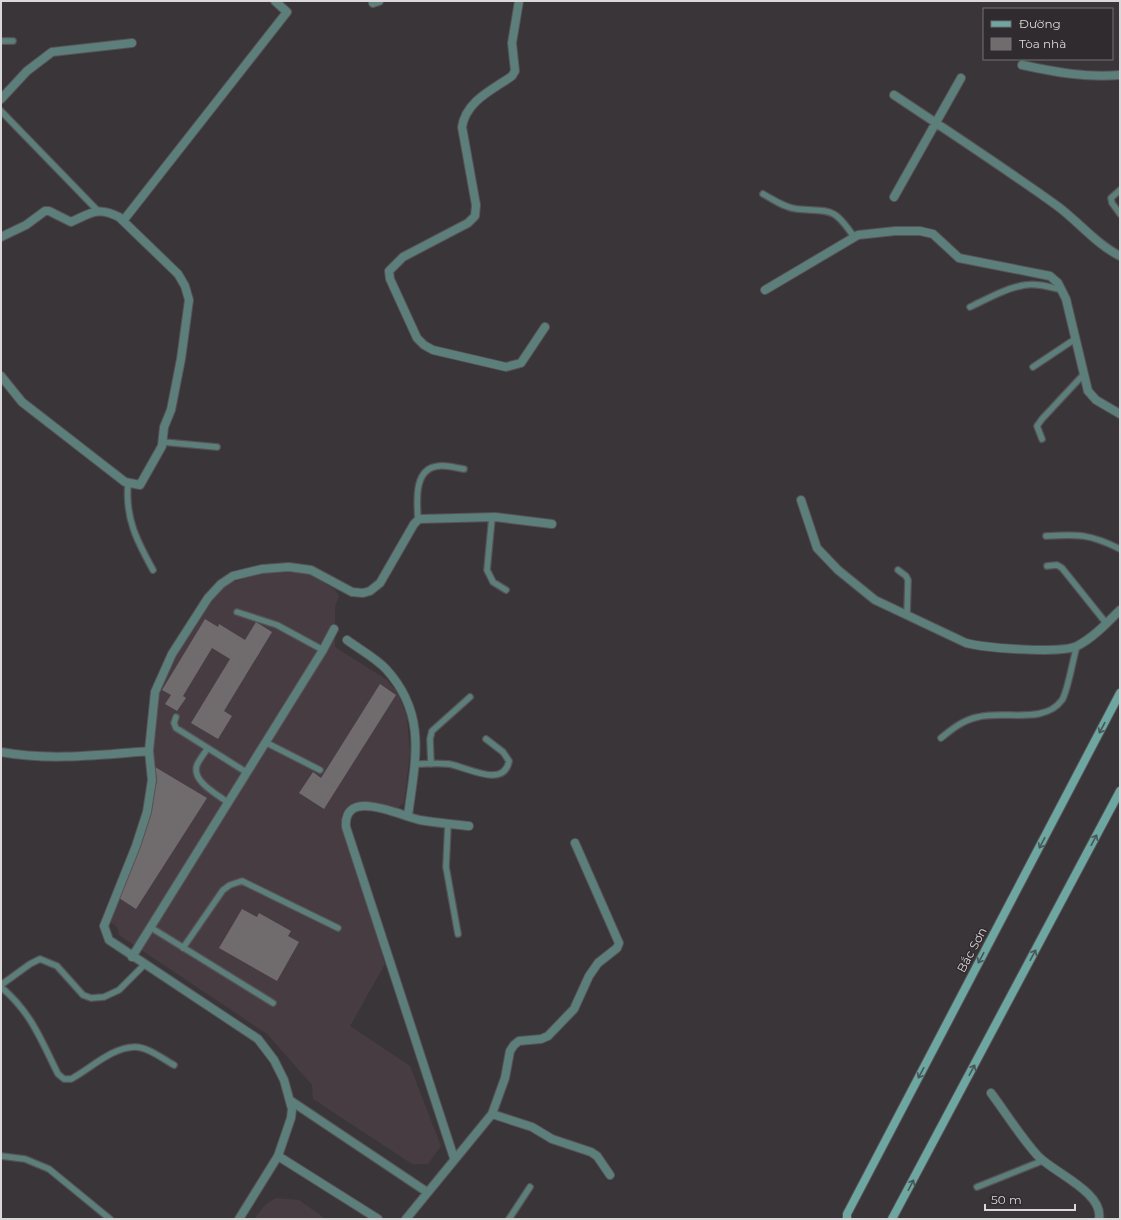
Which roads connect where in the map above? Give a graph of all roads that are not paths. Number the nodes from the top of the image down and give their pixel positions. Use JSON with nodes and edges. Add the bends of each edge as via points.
{"nodes":[{"id":1,"x":275,"y":1,"type":"edge"},
{"id":2,"x":519,"y":1,"type":"edge"},
{"id":3,"x":1,"y":41,"type":"edge"},
{"id":4,"x":13,"y":41,"type":"dead end"},
{"id":5,"x":132,"y":43,"type":"dead end"},
{"id":6,"x":1022,"y":65,"type":"dead end"},
{"id":7,"x":1120,"y":75,"type":"edge"},
{"id":8,"x":961,"y":78,"type":"dead end"},
{"id":9,"x":894,"y":95,"type":"dead end"},
{"id":10,"x":1,"y":99,"type":"edge"},
{"id":11,"x":1,"y":111,"type":"edge"},
{"id":12,"x":936,"y":122,"type":"junction"},
{"id":13,"x":1120,"y":190,"type":"edge"},
{"id":14,"x":763,"y":194,"type":"dead end"},
{"id":15,"x":894,"y":197,"type":"dead end"},
{"id":16,"x":98,"y":211,"type":"junction"},
{"id":17,"x":1120,"y":214,"type":"edge"},
{"id":18,"x":123,"y":221,"type":"junction"},
{"id":19,"x":1,"y":236,"type":"edge"},
{"id":20,"x":854,"y":237,"type":"junction"},
{"id":21,"x":1120,"y":256,"type":"edge"},
{"id":22,"x":765,"y":290,"type":"dead end"},
{"id":23,"x":1062,"y":290,"type":"junction"},
{"id":24,"x":970,"y":307,"type":"dead end"},
{"id":25,"x":545,"y":327,"type":"dead end"},
{"id":26,"x":1075,"y":340,"type":"junction"},
{"id":27,"x":1033,"y":367,"type":"dead end"},
{"id":28,"x":1083,"y":375,"type":"junction"},
{"id":29,"x":1,"y":376,"type":"edge"},
{"id":30,"x":1120,"y":414,"type":"edge"},
{"id":31,"x":1042,"y":439,"type":"dead end"},
{"id":32,"x":163,"y":442,"type":"junction"},
{"id":33,"x":217,"y":447,"type":"dead end"},
{"id":34,"x":464,"y":469,"type":"dead end"},
{"id":35,"x":128,"y":484,"type":"junction"},
{"id":36,"x":801,"y":500,"type":"dead end"},
{"id":37,"x":492,"y":517,"type":"junction"},
{"id":38,"x":418,"y":520,"type":"junction"},
{"id":39,"x":552,"y":524,"type":"dead end"},
{"id":40,"x":1046,"y":536,"type":"dead end"},
{"id":41,"x":1120,"y":548,"type":"edge"},
{"id":42,"x":1047,"y":566,"type":"dead end"},
{"id":43,"x":153,"y":570,"type":"dead end"},
{"id":44,"x":898,"y":570,"type":"dead end"},
{"id":45,"x":506,"y":590,"type":"dead end"},
{"id":46,"x":1120,"y":610,"type":"edge"},
{"id":47,"x":237,"y":612,"type":"dead end"},
{"id":48,"x":907,"y":615,"type":"junction"},
{"id":49,"x":1106,"y":623,"type":"junction"},
{"id":50,"x":334,"y":629,"type":"dead end"},
{"id":51,"x":346,"y":640,"type":"dead end"},
{"id":52,"x":1077,"y":646,"type":"junction"},
{"id":53,"x":323,"y":650,"type":"junction"},
{"id":54,"x":1120,"y":693,"type":"edge"},
{"id":55,"x":470,"y":697,"type":"dead end"},
{"id":56,"x":176,"y":717,"type":"dead end"},
{"id":57,"x":941,"y":738,"type":"dead end"},
{"id":58,"x":486,"y":740,"type":"dead end"},
{"id":59,"x":265,"y":742,"type":"junction"},
{"id":60,"x":207,"y":749,"type":"junction"},
{"id":61,"x":149,"y":751,"type":"junction"},
{"id":62,"x":1,"y":752,"type":"edge"},
{"id":63,"x":415,"y":764,"type":"junction"},
{"id":64,"x":430,"y":764,"type":"junction"},
{"id":65,"x":320,"y":770,"type":"dead end"},
{"id":66,"x":246,"y":772,"type":"junction"},
{"id":67,"x":1120,"y":792,"type":"edge"},
{"id":68,"x":227,"y":802,"type":"junction"},
{"id":69,"x":408,"y":816,"type":"junction"},
{"id":70,"x":448,"y":824,"type":"junction"},
{"id":71,"x":469,"y":826,"type":"dead end"},
{"id":72,"x":575,"y":843,"type":"dead end"},
{"id":73,"x":150,"y":927,"type":"junction"},
{"id":74,"x":338,"y":928,"type":"dead end"},
{"id":75,"x":458,"y":934,"type":"dead end"},
{"id":76,"x":183,"y":948,"type":"junction"},
{"id":77,"x":132,"y":957,"type":"junction"},
{"id":78,"x":144,"y":965,"type":"junction"},
{"id":79,"x":1,"y":986,"type":"edge"},
{"id":80,"x":273,"y":1004,"type":"dead end"},
{"id":81,"x":174,"y":1065,"type":"dead end"},
{"id":82,"x":991,"y":1093,"type":"dead end"},
{"id":83,"x":291,"y":1101,"type":"junction"},
{"id":84,"x":492,"y":1114,"type":"junction"},
{"id":85,"x":1,"y":1156,"type":"edge"},
{"id":86,"x":278,"y":1156,"type":"junction"},
{"id":87,"x":454,"y":1158,"type":"junction"},
{"id":88,"x":1042,"y":1161,"type":"junction"},
{"id":89,"x":610,"y":1175,"type":"dead end"},
{"id":90,"x":530,"y":1187,"type":"dead end"},
{"id":91,"x":977,"y":1187,"type":"dead end"},
{"id":92,"x":427,"y":1192,"type":"junction"},
{"id":93,"x":110,"y":1219,"type":"edge"},
{"id":94,"x":239,"y":1219,"type":"edge"},
{"id":95,"x":378,"y":1219,"type":"edge"},
{"id":96,"x":406,"y":1219,"type":"edge"},
{"id":97,"x":509,"y":1219,"type":"edge"},
{"id":98,"x":847,"y":1219,"type":"edge"},
{"id":99,"x":892,"y":1219,"type":"edge"},
{"id":100,"x":1099,"y":1219,"type":"edge"}],
"edges":[{"from":1,"to":18,"type":"street","via":[[287,12]]},
{"from":2,"to":25,"type":"street","via":[[512,43],[515,72],[472,105],[463,120],[462,127],[476,205],[475,216],[403,257],[389,271],[390,279],[417,338],[433,350],[506,367],[513,366],[521,363]]},
{"from":3,"to":4,"type":"lane"},
{"from":5,"to":10,"type":"street","via":[[52,52],[28,71]]},
{"from":6,"to":7,"type":"street","via":[[1066,75]]},
{"from":8,"to":12,"type":"street"},
{"from":9,"to":12,"type":"street"},
{"from":11,"to":16,"type":"lane"},
{"from":12,"to":15,"type":"street"},
{"from":12,"to":21,"type":"street","via":[[1066,213],[1109,250]]},
{"from":13,"to":17,"type":"lane","via":[[1111,198]]},
{"from":14,"to":20,"type":"lane","via":[[784,206],[835,213]]},
{"from":16,"to":18,"type":"street","via":[[107,211]]},
{"from":16,"to":19,"type":"street","via":[[71,222],[45,211],[26,225]]},
{"from":18,"to":32,"type":"street","via":[[178,274],[188,294],[189,309],[181,359],[171,410],[164,427]]},
{"from":20,"to":22,"type":"street"},
{"from":20,"to":23,"type":"street","via":[[895,231],[927,231],[959,258],[1050,276]]},
{"from":23,"to":24,"type":"lane","via":[[1026,284]]},
{"from":23,"to":26,"type":"street"},
{"from":26,"to":27,"type":"lane"},
{"from":26,"to":28,"type":"street"},
{"from":28,"to":30,"type":"street","via":[[1092,397]]},
{"from":28,"to":31,"type":"lane","via":[[1037,426]]},
{"from":29,"to":35,"type":"street","via":[[22,402]]},
{"from":32,"to":33,"type":"lane"},
{"from":32,"to":35,"type":"street","via":[[142,484]]},
{"from":34,"to":38,"type":"lane","via":[[440,466],[427,470],[420,480],[417,492]]},
{"from":35,"to":43,"type":"lane","via":[[128,509],[132,528]]},
{"from":36,"to":48,"type":"street","via":[[821,554],[875,600]]},
{"from":37,"to":38,"type":"street"},
{"from":37,"to":39,"type":"street"},
{"from":37,"to":45,"type":"lane","via":[[487,570],[493,582]]},
{"from":38,"to":61,"type":"street","via":[[380,582],[370,591],[352,592],[310,570],[289,567],[244,572],[220,584],[172,654],[159,679],[155,692]]},
{"from":40,"to":41,"type":"lane","via":[[1082,535],[1098,538]]},
{"from":42,"to":49,"type":"lane","via":[[1057,565],[1062,568]]},
{"from":44,"to":48,"type":"lane","via":[[908,580]]},
{"from":46,"to":49,"type":"street"},
{"from":47,"to":53,"type":"lane","via":[[277,625]]},
{"from":48,"to":52,"type":"street","via":[[966,643],[978,646],[1018,650]]},
{"from":49,"to":52,"type":"street"},
{"from":50,"to":53,"type":"street"},
{"from":51,"to":63,"type":"street","via":[[385,668],[404,692],[417,738]]},
{"from":52,"to":57,"type":"lane","via":[[1063,699],[1055,707],[1044,713],[979,716],[962,722]]},
{"from":53,"to":59,"type":"street"},
{"from":54,"to":98,"type":"main road","name":"Bắc Sơn","one_way":true,"via":[[847,1214]]},
{"from":55,"to":64,"type":"lane","via":[[432,731]]},
{"from":56,"to":60,"type":"lane","via":[[176,728]]},
{"from":58,"to":64,"type":"lane","via":[[503,752],[510,761],[504,772],[487,776],[455,765]]},
{"from":59,"to":65,"type":"lane"},
{"from":59,"to":66,"type":"street"},
{"from":60,"to":66,"type":"lane"},
{"from":60,"to":68,"type":"lane","via":[[196,766],[196,775]]},
{"from":61,"to":62,"type":"street","via":[[66,758],[27,757]]},
{"from":61,"to":77,"type":"street","via":[[152,780],[146,812],[136,846],[104,926],[108,940]]},
{"from":63,"to":64,"type":"lane"},
{"from":63,"to":69,"type":"street"},
{"from":66,"to":68,"type":"street"},
{"from":99,"to":67,"type":"main road","one_way":true},
{"from":68,"to":73,"type":"street"},
{"from":69,"to":70,"type":"street"},
{"from":69,"to":87,"type":"street","via":[[362,806],[349,812],[345,819]]},
{"from":70,"to":71,"type":"street"},
{"from":70,"to":75,"type":"lane","via":[[446,867]]},
{"from":72,"to":84,"type":"street","via":[[619,944],[598,963],[574,1009],[548,1036],[519,1041],[510,1051],[506,1078]]},
{"from":73,"to":76,"type":"lane"},
{"from":73,"to":77,"type":"street"},
{"from":74,"to":76,"type":"lane","via":[[242,881],[230,885],[216,897]]},
{"from":76,"to":80,"type":"lane"},
{"from":77,"to":78,"type":"street"},
{"from":78,"to":79,"type":"lane","via":[[119,990],[104,997],[91,998],[83,995],[57,966],[40,959]]},
{"from":78,"to":83,"type":"street","via":[[258,1039],[284,1080]]},
{"from":79,"to":81,"type":"lane","via":[[27,1013],[58,1074],[64,1079],[72,1080],[114,1053],[135,1047],[147,1050]]},
{"from":82,"to":88,"type":"street"},
{"from":83,"to":86,"type":"street","via":[[291,1118]]},
{"from":83,"to":92,"type":"street"},
{"from":84,"to":87,"type":"street"},
{"from":84,"to":89,"type":"street","via":[[532,1126],[552,1138],[591,1152],[597,1156]]},
{"from":85,"to":93,"type":"lane","via":[[25,1159],[49,1169]]},
{"from":86,"to":94,"type":"street"},
{"from":86,"to":95,"type":"street"},
{"from":87,"to":92,"type":"street"},
{"from":88,"to":91,"type":"lane"},
{"from":88,"to":100,"type":"street","via":[[1082,1187],[1095,1202]]},
{"from":90,"to":97,"type":"lane"},
{"from":92,"to":96,"type":"street"}]}
